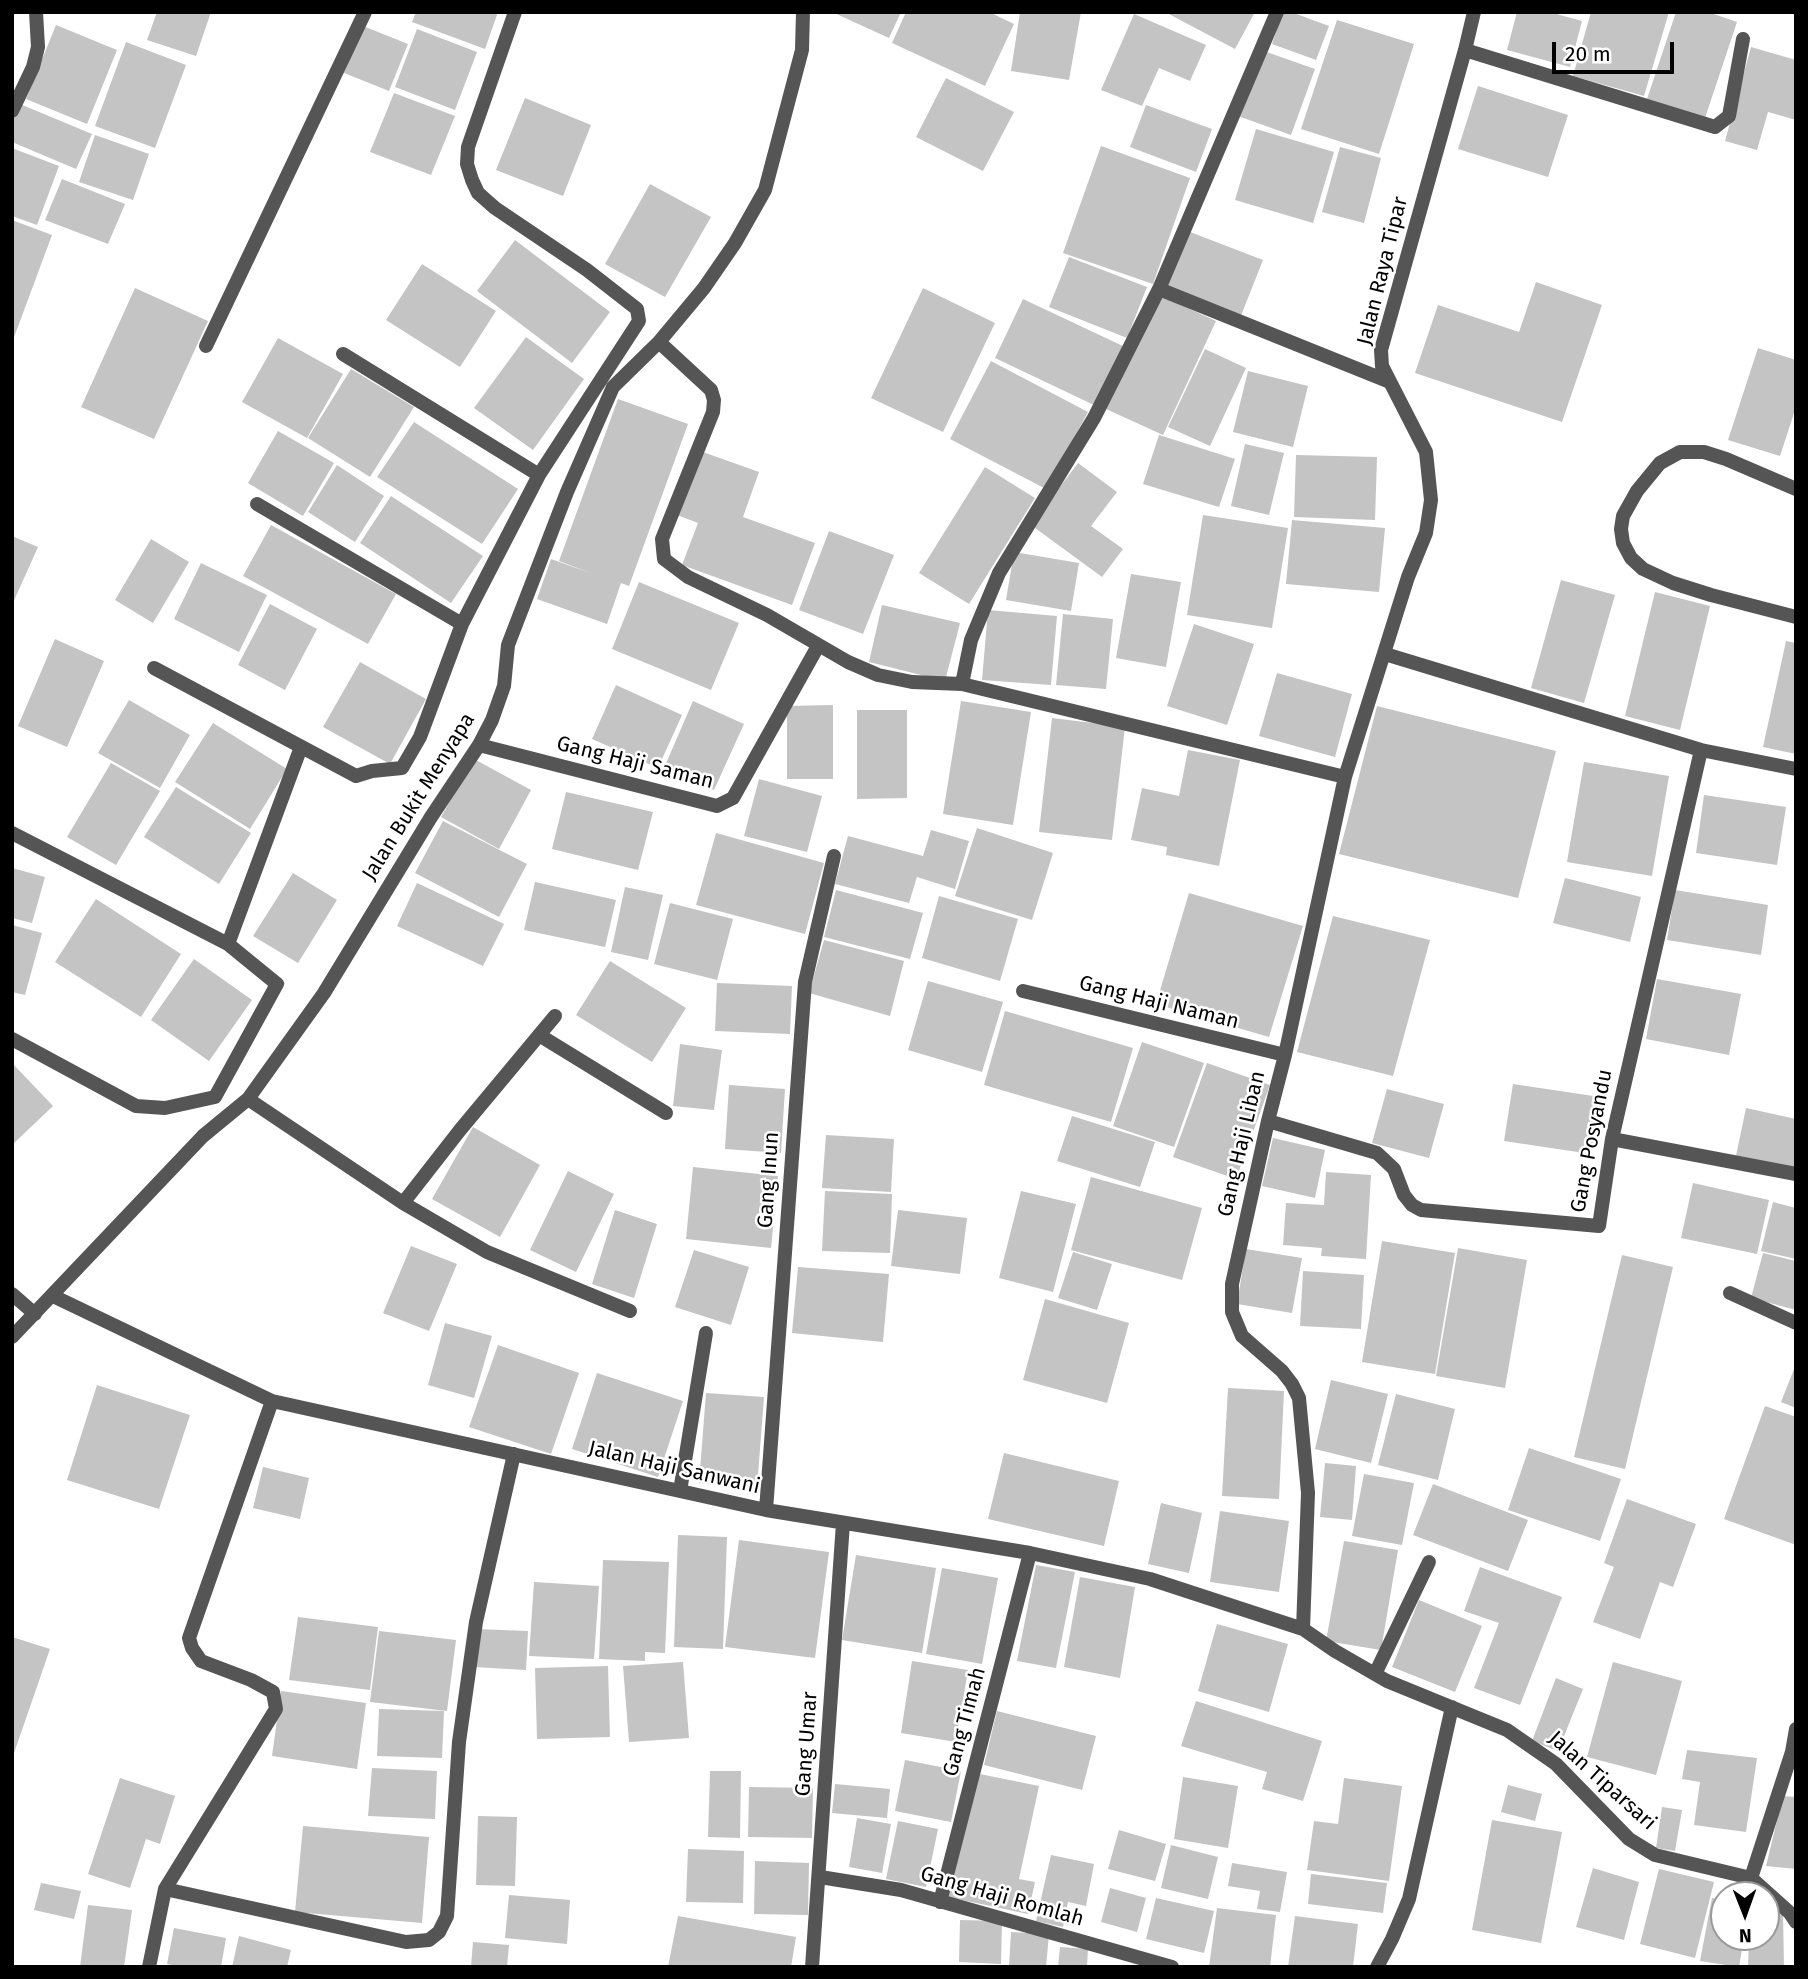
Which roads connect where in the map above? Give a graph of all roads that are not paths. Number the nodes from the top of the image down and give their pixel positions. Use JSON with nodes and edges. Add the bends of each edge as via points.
{"nodes":[{"id":1,"x":36,"y":12,"type":"edge"},
{"id":2,"x":365,"y":12,"type":"edge"},
{"id":3,"x":515,"y":12,"type":"edge"},
{"id":4,"x":803,"y":12,"type":"edge"},
{"id":5,"x":1277,"y":12,"type":"edge"},
{"id":6,"x":1474,"y":12,"type":"edge"},
{"id":7,"x":1743,"y":39,"type":"dead end"},
{"id":8,"x":1465,"y":50,"type":"junction"},
{"id":9,"x":12,"y":111,"type":"edge"},
{"id":10,"x":1159,"y":289,"type":"junction"},
{"id":11,"x":659,"y":342,"type":"junction"},
{"id":12,"x":206,"y":346,"type":"dead end"},
{"id":13,"x":343,"y":354,"type":"dead end"},
{"id":14,"x":1390,"y":382,"type":"junction"},
{"id":15,"x":539,"y":475,"type":"junction"},
{"id":16,"x":1796,"y":489,"type":"edge"},
{"id":17,"x":257,"y":504,"type":"dead end"},
{"id":18,"x":1796,"y":617,"type":"edge"},
{"id":19,"x":461,"y":624,"type":"junction"},
{"id":20,"x":818,"y":646,"type":"junction"},
{"id":21,"x":1385,"y":654,"type":"junction"},
{"id":22,"x":154,"y":668,"type":"dead end"},
{"id":23,"x":962,"y":684,"type":"junction"},
{"id":24,"x":479,"y":745,"type":"junction"},
{"id":25,"x":301,"y":747,"type":"junction"},
{"id":26,"x":1701,"y":750,"type":"junction"},
{"id":27,"x":1796,"y":769,"type":"edge"},
{"id":28,"x":1345,"y":777,"type":"junction"},
{"id":29,"x":12,"y":833,"type":"edge"},
{"id":30,"x":834,"y":856,"type":"dead end"},
{"id":31,"x":228,"y":944,"type":"junction"},
{"id":32,"x":1023,"y":991,"type":"dead end"},
{"id":33,"x":555,"y":1016,"type":"dead end"},
{"id":34,"x":539,"y":1035,"type":"junction"},
{"id":35,"x":12,"y":1039,"type":"edge"},
{"id":36,"x":1285,"y":1055,"type":"junction"},
{"id":37,"x":248,"y":1099,"type":"junction"},
{"id":38,"x":666,"y":1113,"type":"dead end"},
{"id":39,"x":1268,"y":1121,"type":"junction"},
{"id":40,"x":1612,"y":1139,"type":"junction"},
{"id":41,"x":1796,"y":1174,"type":"edge"},
{"id":42,"x":403,"y":1203,"type":"junction"},
{"id":43,"x":1730,"y":1293,"type":"dead end"},
{"id":44,"x":12,"y":1294,"type":"edge"},
{"id":45,"x":53,"y":1296,"type":"junction"},
{"id":46,"x":630,"y":1311,"type":"dead end"},
{"id":47,"x":35,"y":1314,"type":"junction"},
{"id":48,"x":1796,"y":1323,"type":"edge"},
{"id":49,"x":706,"y":1334,"type":"dead end"},
{"id":50,"x":12,"y":1337,"type":"edge"},
{"id":51,"x":272,"y":1401,"type":"junction"},
{"id":52,"x":514,"y":1454,"type":"junction"},
{"id":53,"x":680,"y":1491,"type":"junction"},
{"id":54,"x":766,"y":1510,"type":"junction"},
{"id":55,"x":843,"y":1523,"type":"junction"},
{"id":56,"x":1030,"y":1553,"type":"junction"},
{"id":57,"x":1429,"y":1562,"type":"dead end"},
{"id":58,"x":1303,"y":1629,"type":"junction"},
{"id":59,"x":1375,"y":1674,"type":"junction"},
{"id":60,"x":1452,"y":1707,"type":"junction"},
{"id":61,"x":1796,"y":1729,"type":"edge"},
{"id":62,"x":1794,"y":1752,"type":"edge"},
{"id":63,"x":820,"y":1877,"type":"junction"},
{"id":64,"x":1751,"y":1878,"type":"junction"},
{"id":65,"x":165,"y":1889,"type":"junction"},
{"id":66,"x":940,"y":1902,"type":"junction"},
{"id":67,"x":1796,"y":1922,"type":"edge"},
{"id":68,"x":149,"y":1967,"type":"edge"},
{"id":69,"x":812,"y":1967,"type":"edge"},
{"id":70,"x":1172,"y":1967,"type":"edge"},
{"id":71,"x":1377,"y":1967,"type":"edge"}],
"edges":[{"from":1,"to":9,"type":"street","via":[[38,47]]},
{"from":2,"to":12,"type":"street"},
{"from":3,"to":15,"type":"street","via":[[468,146],[472,180],[478,194],[495,208],[637,309],[639,321]]},
{"from":4,"to":11,"type":"street","name":"Jalan Bukit Menyapa","via":[[802,50],[765,190],[704,288]]},
{"from":5,"to":10,"type":"street"},
{"from":6,"to":8,"type":"street","name":"Jalan Raya Tipar"},
{"from":7,"to":8,"type":"street","via":[[1728,116],[1715,127]]},
{"from":8,"to":14,"type":"street","name":"Jalan Raya Tipar","via":[[1381,349],[1382,366]]},
{"from":10,"to":14,"type":"street"},
{"from":10,"to":23,"type":"street","via":[[1094,418],[999,573],[971,640]]},
{"from":11,"to":20,"type":"street","via":[[711,390],[714,400],[662,539],[664,559],[688,577]]},
{"from":11,"to":24,"type":"street","name":"Jalan Bukit Menyapa","via":[[613,387],[508,645],[504,685]]},
{"from":13,"to":15,"type":"street"},
{"from":14,"to":21,"type":"street","name":"Jalan Raya Tipar","via":[[1426,452],[1431,500],[1426,533]]},
{"from":15,"to":19,"type":"street"},
{"from":16,"to":18,"type":"street","via":[[1726,459],[1704,452],[1680,452],[1660,463],[1637,491],[1621,529],[1631,558],[1643,569],[1711,595]]},
{"from":17,"to":19,"type":"street"},
{"from":19,"to":25,"type":"street","via":[[420,737],[402,768],[356,776]]},
{"from":20,"to":23,"type":"street","via":[[878,675]]},
{"from":20,"to":24,"type":"street","name":"Gang Haji Saman","via":[[733,798],[718,806]]},
{"from":21,"to":26,"type":"street"},
{"from":21,"to":28,"type":"street","name":"Gang Haji Liban"},
{"from":22,"to":25,"type":"street"},
{"from":23,"to":28,"type":"street"},
{"from":24,"to":37,"type":"street","name":"Jalan Bukit Menyapa","via":[[324,992]]},
{"from":25,"to":31,"type":"street"},
{"from":26,"to":27,"type":"street"},
{"from":26,"to":40,"type":"street","name":"Gang Posyandu"},
{"from":28,"to":36,"type":"street","name":"Gang Haji Liban"},
{"from":29,"to":31,"type":"street"},
{"from":30,"to":54,"type":"street","name":"Gang Inun","via":[[806,982]]},
{"from":31,"to":35,"type":"street","via":[[277,984],[215,1097],[165,1108],[136,1106]]},
{"from":32,"to":36,"type":"street","name":"Gang Haji Naman"},
{"from":33,"to":34,"type":"street"},
{"from":34,"to":38,"type":"street"},
{"from":34,"to":42,"type":"street"},
{"from":36,"to":39,"type":"street","name":"Gang Haji Liban"},
{"from":37,"to":42,"type":"street"},
{"from":37,"to":45,"type":"street","name":"Jalan Bukit Menyapa","via":[[203,1136]]},
{"from":39,"to":40,"type":"street","name":"Gang Posyandu","via":[[1377,1153],[1394,1168],[1404,1195],[1421,1210],[1578,1225],[1599,1226]]},
{"from":39,"to":58,"type":"street","name":"Gang Haji Liban","via":[[1232,1284],[1233,1312],[1242,1336],[1282,1371],[1299,1398],[1308,1493]]},
{"from":40,"to":41,"type":"street"},
{"from":42,"to":46,"type":"street","via":[[487,1252]]},
{"from":43,"to":48,"type":"street"},
{"from":44,"to":47,"type":"street"},
{"from":45,"to":47,"type":"street","name":"Jalan Bukit Menyapa"},
{"from":45,"to":51,"type":"street","name":"Jalan Haji Sanwani"},
{"from":47,"to":50,"type":"street","name":"Jalan Bukit Menyapa"},
{"from":49,"to":53,"type":"street"},
{"from":51,"to":52,"type":"street","name":"Jalan Haji Sanwani"},
{"from":51,"to":65,"type":"street","via":[[189,1638],[201,1661],[272,1692],[276,1709]]},
{"from":52,"to":53,"type":"street","name":"Jalan Haji Sanwani"},
{"from":52,"to":65,"type":"street","via":[[476,1622],[459,1742],[447,1916],[439,1932],[429,1940],[406,1942]]},
{"from":53,"to":54,"type":"street","name":"Jalan Haji Sanwani"},
{"from":54,"to":55,"type":"street","name":"Jalan Haji Sanwani"},
{"from":55,"to":56,"type":"street","name":"Jalan Haji Sanwani"},
{"from":55,"to":63,"type":"street","name":"Gang Umar"},
{"from":56,"to":58,"type":"street","name":"Jalan Haji Sanwani","via":[[1150,1579]]},
{"from":56,"to":66,"type":"street","name":"Gang Timah"},
{"from":57,"to":59,"type":"street"},
{"from":58,"to":59,"type":"street","name":"Jalan Tiparsari"},
{"from":59,"to":60,"type":"street","name":"Jalan Tiparsari"},
{"from":60,"to":64,"type":"street","name":"Jalan Tiparsari","via":[[1531,1745],[1643,1848]]},
{"from":60,"to":71,"type":"street","via":[[1409,1899]]},
{"from":61,"to":62,"type":"street"},
{"from":62,"to":64,"type":"street"},
{"from":63,"to":66,"type":"street","name":"Gang Haji Romlah","via":[[901,1890]]},
{"from":63,"to":69,"type":"street","name":"Gang Umar"},
{"from":64,"to":67,"type":"street","name":"Jalan Tiparsari"},
{"from":65,"to":68,"type":"street"},
{"from":66,"to":70,"type":"street","name":"Gang Haji Romlah"}]}
